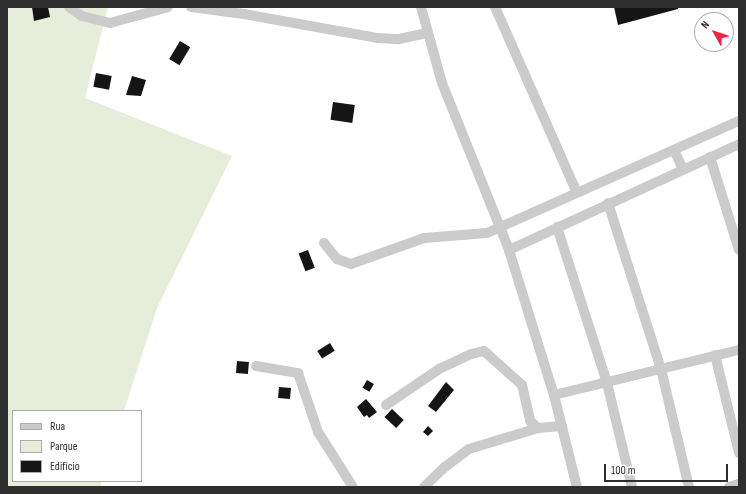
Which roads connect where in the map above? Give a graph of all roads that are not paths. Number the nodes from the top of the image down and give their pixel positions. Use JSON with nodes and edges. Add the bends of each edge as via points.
{"nodes":[{"id":1,"x":68,"y":7,"type":"edge"},
{"id":2,"x":168,"y":7,"type":"edge"},
{"id":3,"x":191,"y":7,"type":"edge"},
{"id":4,"x":421,"y":7,"type":"edge"},
{"id":5,"x":495,"y":7,"type":"edge"},
{"id":6,"x":219,"y":8,"type":"edge"},
{"id":7,"x":427,"y":33,"type":"junction"},
{"id":8,"x":739,"y":121,"type":"edge"},
{"id":9,"x":739,"y":144,"type":"edge"},
{"id":10,"x":674,"y":150,"type":"junction"},
{"id":11,"x":710,"y":157,"type":"junction"},
{"id":12,"x":683,"y":169,"type":"junction"},
{"id":13,"x":577,"y":193,"type":"junction"},
{"id":14,"x":608,"y":203,"type":"junction"},
{"id":15,"x":557,"y":227,"type":"junction"},
{"id":16,"x":501,"y":228,"type":"junction"},
{"id":17,"x":324,"y":243,"type":"dead end"},
{"id":18,"x":508,"y":250,"type":"junction"},
{"id":19,"x":739,"y":250,"type":"edge"},
{"id":20,"x":739,"y":350,"type":"edge"},
{"id":21,"x":715,"y":355,"type":"junction"},
{"id":22,"x":256,"y":366,"type":"dead end"},
{"id":23,"x":660,"y":369,"type":"junction"},
{"id":24,"x":607,"y":383,"type":"junction"},
{"id":25,"x":554,"y":395,"type":"junction"},
{"id":26,"x":386,"y":405,"type":"dead end"},
{"id":27,"x":562,"y":426,"type":"junction"},
{"id":28,"x":538,"y":428,"type":"junction"},
{"id":29,"x":739,"y":453,"type":"edge"},
{"id":30,"x":739,"y":484,"type":"edge"},
{"id":31,"x":353,"y":487,"type":"edge"},
{"id":32,"x":424,"y":487,"type":"edge"},
{"id":33,"x":577,"y":487,"type":"edge"},
{"id":34,"x":632,"y":487,"type":"edge"},
{"id":35,"x":689,"y":487,"type":"edge"},
{"id":36,"x":729,"y":487,"type":"edge"}],
"edges":[{"from":1,"to":2,"type":"street","via":[[82,16],[110,23]]},
{"from":3,"to":6,"type":"street"},
{"from":4,"to":7,"type":"street"},
{"from":5,"to":13,"type":"street"},
{"from":6,"to":7,"type":"street","via":[[377,38],[399,39]]},
{"from":7,"to":16,"type":"street","via":[[442,83]]},
{"from":8,"to":10,"type":"street"},
{"from":9,"to":11,"type":"street"},
{"from":10,"to":12,"type":"street"},
{"from":10,"to":13,"type":"street"},
{"from":11,"to":12,"type":"street"},
{"from":11,"to":19,"type":"street"},
{"from":12,"to":14,"type":"street"},
{"from":13,"to":16,"type":"street"},
{"from":14,"to":15,"type":"street"},
{"from":14,"to":23,"type":"street"},
{"from":15,"to":18,"type":"street"},
{"from":15,"to":24,"type":"street"},
{"from":16,"to":17,"type":"street","via":[[483,234],[424,238],[351,264],[337,259]]},
{"from":16,"to":18,"type":"street"},
{"from":18,"to":25,"type":"street"},
{"from":20,"to":21,"type":"street"},
{"from":21,"to":23,"type":"street"},
{"from":21,"to":29,"type":"street"},
{"from":22,"to":31,"type":"street","via":[[298,373],[318,432]]},
{"from":23,"to":24,"type":"street"},
{"from":23,"to":35,"type":"street"},
{"from":24,"to":25,"type":"street"},
{"from":24,"to":34,"type":"street"},
{"from":25,"to":27,"type":"street"},
{"from":26,"to":28,"type":"street","via":[[439,369],[471,354],[484,352],[522,386],[527,414]]},
{"from":27,"to":28,"type":"street"},
{"from":27,"to":33,"type":"street"},
{"from":28,"to":32,"type":"street","via":[[469,449]]},
{"from":30,"to":36,"type":"street"}]}
